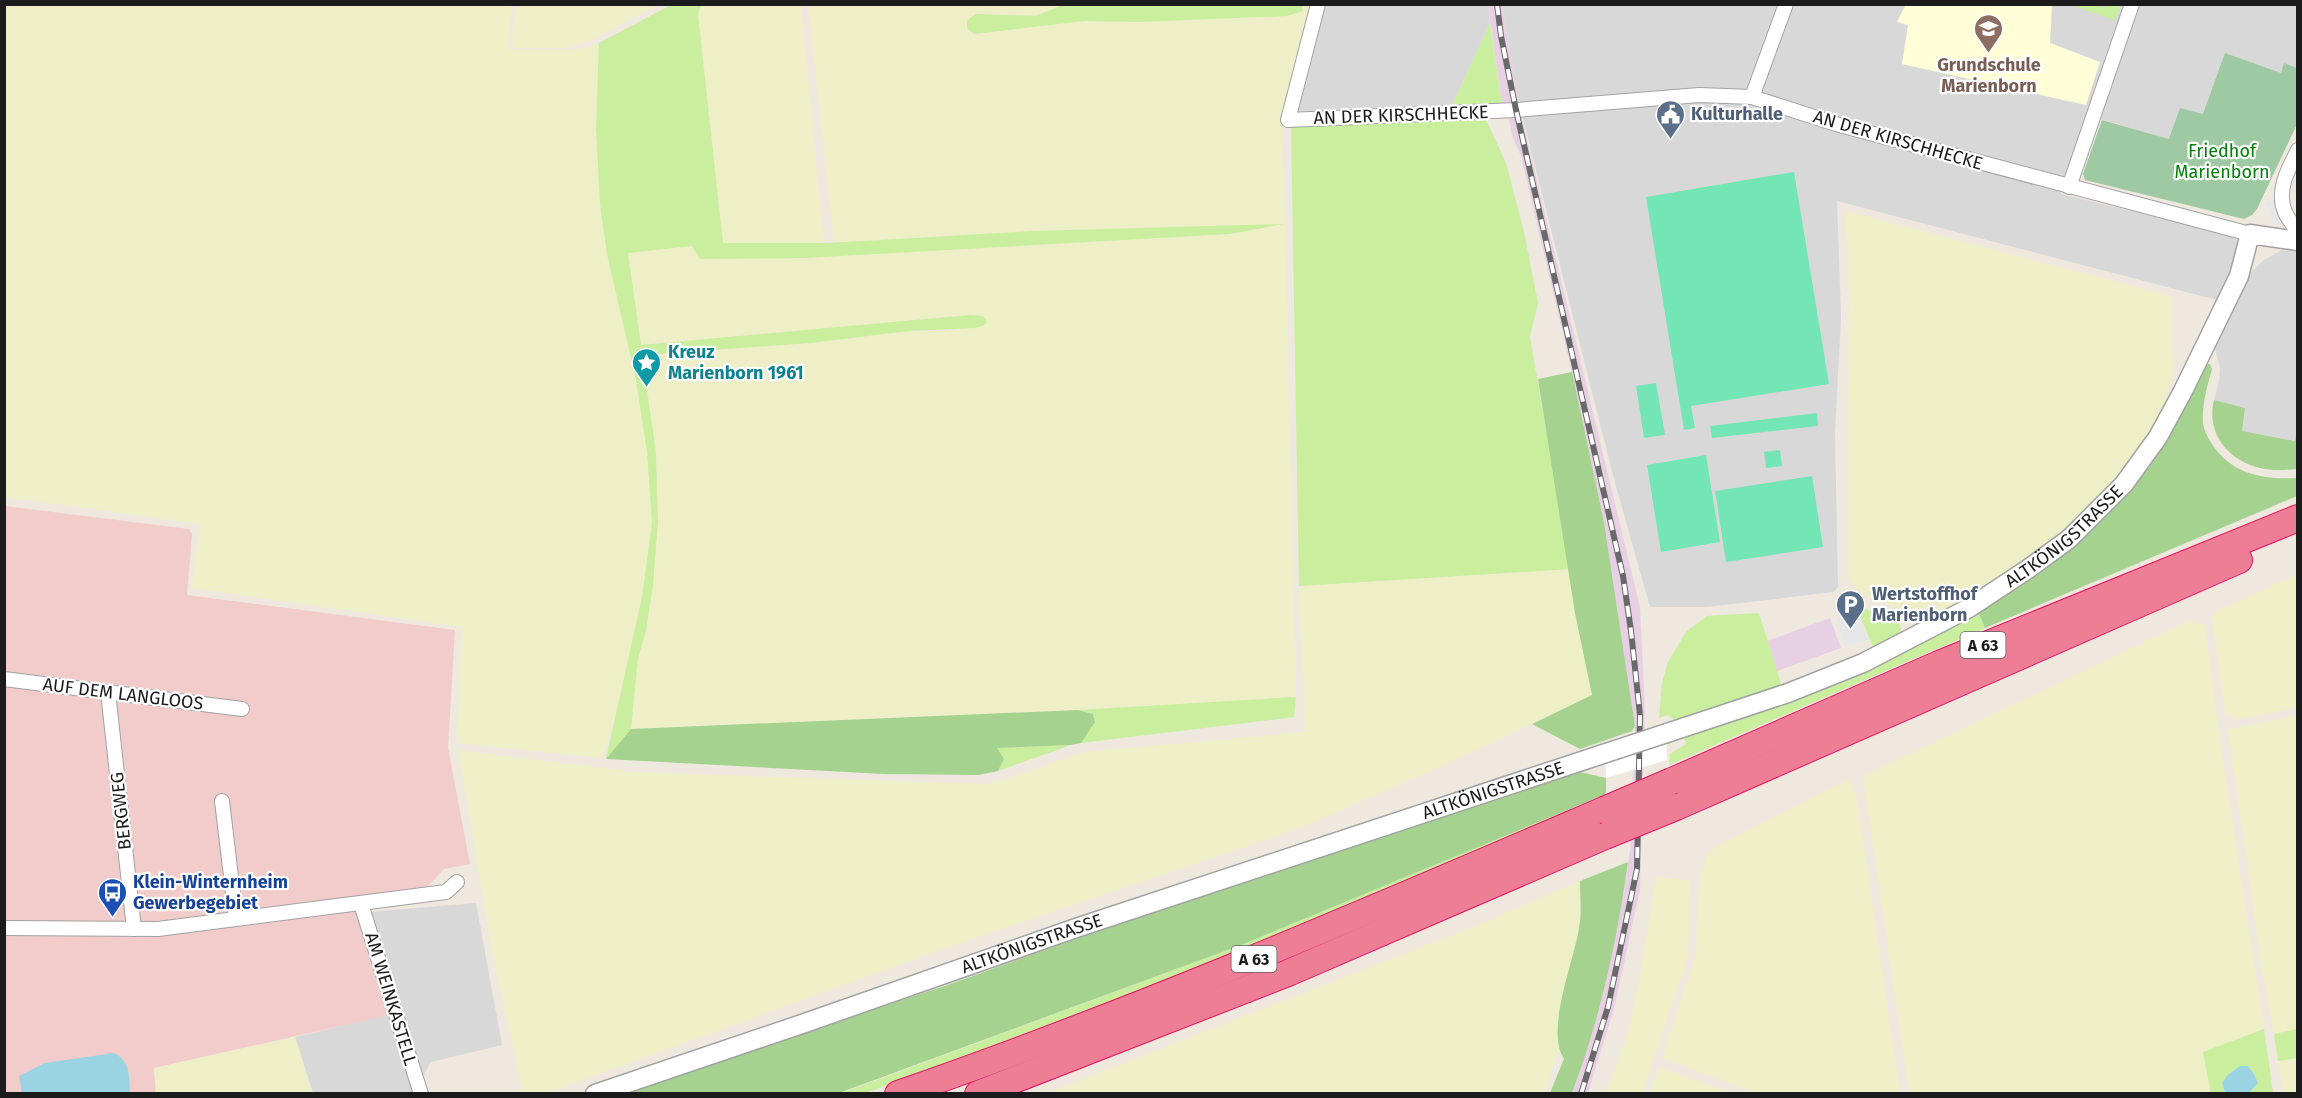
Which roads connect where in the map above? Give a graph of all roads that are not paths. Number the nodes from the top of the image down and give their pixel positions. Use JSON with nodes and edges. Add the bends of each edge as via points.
{"nodes":[{"id":1,"x":1318,"y":4,"type":"edge"},
{"id":2,"x":1786,"y":4,"type":"edge"},
{"id":3,"x":2132,"y":4,"type":"edge"},
{"id":4,"x":1752,"y":97,"type":"junction"},
{"id":5,"x":2298,"y":150,"type":"edge"},
{"id":6,"x":2069,"y":187,"type":"junction"},
{"id":7,"x":2298,"y":233,"type":"edge"},
{"id":8,"x":2250,"y":234,"type":"junction"},
{"id":9,"x":2268,"y":237,"type":"junction"},
{"id":10,"x":2298,"y":241,"type":"edge"},
{"id":11,"x":2239,"y":276,"type":"junction"},
{"id":12,"x":2298,"y":518,"type":"edge"},
{"id":13,"x":2298,"y":536,"type":"edge"},
{"id":14,"x":4,"y":680,"type":"edge"},
{"id":15,"x":108,"y":692,"type":"junction"},
{"id":16,"x":242,"y":709,"type":"dead end"},
{"id":17,"x":222,"y":801,"type":"dead end"},
{"id":18,"x":457,"y":882,"type":"dead end"},
{"id":19,"x":361,"y":904,"type":"junction"},
{"id":20,"x":236,"y":918,"type":"junction"},
{"id":21,"x":4,"y":928,"type":"edge"},
{"id":22,"x":134,"y":929,"type":"junction"},
{"id":23,"x":421,"y":1094,"type":"edge"},
{"id":24,"x":595,"y":1094,"type":"edge"},
{"id":25,"x":898,"y":1094,"type":"edge"},
{"id":26,"x":978,"y":1094,"type":"edge"}],
"edges":[{"from":1,"to":4,"type":"street","name":"AN DER KIRSCHHECKE","via":[[1288,120],[1516,110],[1699,95]]},
{"from":2,"to":4,"type":"street"},
{"from":3,"to":6,"type":"street"},
{"from":4,"to":6,"type":"street","name":"AN DER KIRSCHHECKE","via":[[1836,124]]},
{"from":5,"to":7,"type":"street","via":[[2282,188],[2285,212]]},
{"from":6,"to":8,"type":"street","name":"AN DER KIRSCHHECKE"},
{"from":8,"to":9,"type":"street"},
{"from":8,"to":11,"type":"street","name":"ALTKÖNIGSTRASSE"},
{"from":9,"to":10,"type":"street"},
{"from":9,"to":11,"type":"street","name":"ALTKÖNIGSTRASSE"},
{"from":11,"to":24,"type":"street","name":"ALTKÖNIGSTRASSE","bridge":true,"via":[[2158,437],[2124,484],[2068,539],[2028,569],[1969,608],[1873,658],[1827,679],[1076,928]]},
{"from":12,"to":25,"type":"highway","number":"A 63","bridge":true,"via":[[1939,664],[1281,948]]},
{"from":13,"to":26,"type":"highway","number":"A 63","bridge":true,"via":[[1288,973]]},
{"from":14,"to":15,"type":"street","name":"AUF DEM LANGLOOS"},
{"from":15,"to":16,"type":"street","name":"AUF DEM LANGLOOS"},
{"from":15,"to":22,"type":"street","name":"BERGWEG"},
{"from":17,"to":20,"type":"street"},
{"from":18,"to":19,"type":"street","via":[[446,892]]},
{"from":19,"to":20,"type":"street"},
{"from":19,"to":23,"type":"street","name":"AM WEINKASTELL"},
{"from":20,"to":22,"type":"street"},
{"from":21,"to":22,"type":"street"}]}
